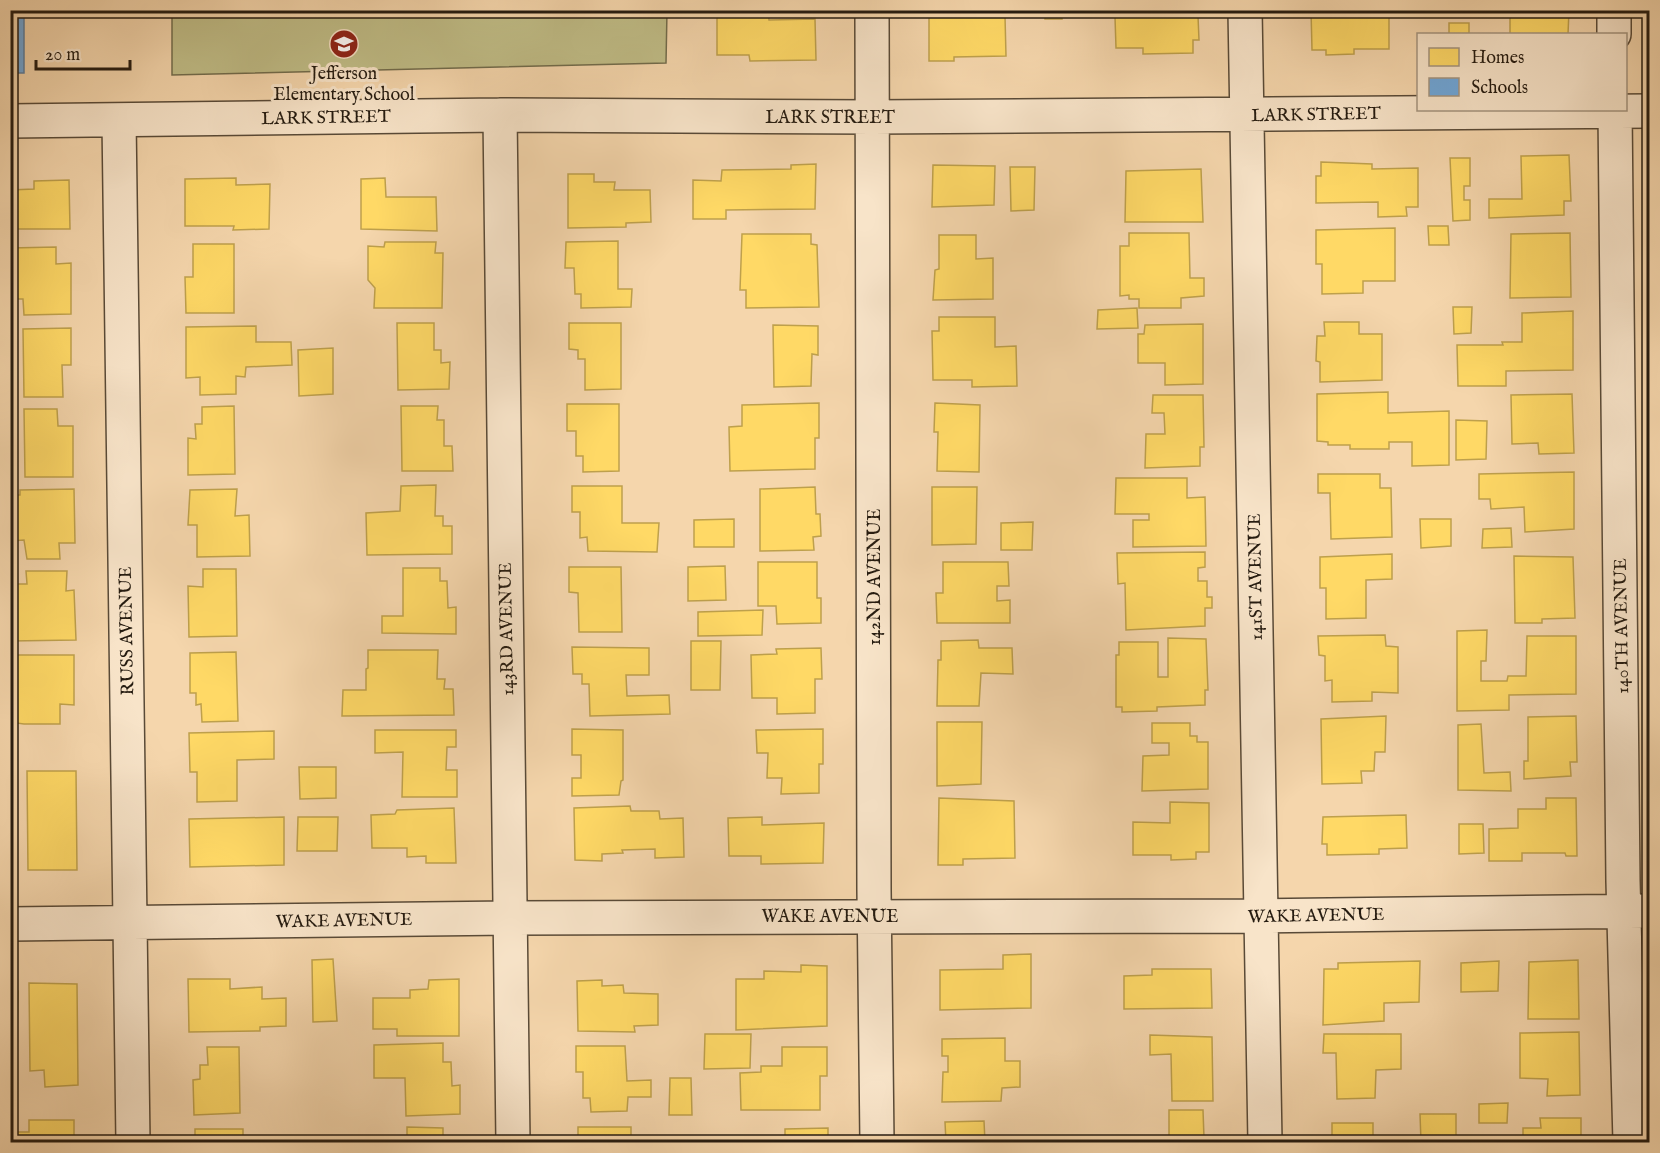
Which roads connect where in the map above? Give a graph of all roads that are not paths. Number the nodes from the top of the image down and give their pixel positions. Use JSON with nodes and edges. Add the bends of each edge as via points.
{"nodes":[{"id":1,"x":872,"y":10,"type":"edge"},
{"id":2,"x":1245,"y":10,"type":"edge"},
{"id":3,"x":1614,"y":10,"type":"edge"},
{"id":4,"x":1614,"y":33,"type":"edge"},
{"id":5,"x":1627,"y":110,"type":"edge"},
{"id":6,"x":1541,"y":111,"type":"edge"},
{"id":7,"x":1615,"y":111,"type":"edge"},
{"id":8,"x":1650,"y":111,"type":"edge"},
{"id":9,"x":500,"y":115,"type":"junction"},
{"id":10,"x":1246,"y":115,"type":"junction"},
{"id":11,"x":873,"y":117,"type":"junction"},
{"id":12,"x":119,"y":120,"type":"junction"},
{"id":13,"x":10,"y":121,"type":"edge"},
{"id":14,"x":1637,"y":911,"type":"edge"},
{"id":15,"x":875,"y":916,"type":"junction"},
{"id":16,"x":1261,"y":916,"type":"junction"},
{"id":17,"x":510,"y":918,"type":"junction"},
{"id":18,"x":131,"y":922,"type":"junction"},
{"id":19,"x":10,"y":924,"type":"edge"},
{"id":20,"x":133,"y":1143,"type":"edge"},
{"id":21,"x":513,"y":1143,"type":"edge"},
{"id":22,"x":878,"y":1143,"type":"edge"},
{"id":23,"x":1265,"y":1143,"type":"edge"},
{"id":24,"x":1630,"y":1143,"type":"edge"}],
"edges":[{"from":1,"to":11,"type":"street","name":"142ND AVENUE"},
{"from":2,"to":10,"type":"street","name":"141ST AVENUE"},
{"from":3,"to":4,"type":"street"},
{"from":5,"to":8,"type":"street","name":"LARK STREET"},
{"from":6,"to":10,"type":"street","name":"LARK STREET"},
{"from":7,"to":14,"type":"street","name":"140TH AVENUE"},
{"from":9,"to":11,"type":"street","name":"LARK STREET"},
{"from":9,"to":12,"type":"street","name":"LARK STREET"},
{"from":9,"to":17,"type":"street","name":"143RD AVENUE"},
{"from":10,"to":11,"type":"street","name":"LARK STREET"},
{"from":10,"to":16,"type":"street","name":"141ST AVENUE"},
{"from":11,"to":15,"type":"street","name":"142ND AVENUE"},
{"from":12,"to":13,"type":"street","name":"LARK STREET"},
{"from":12,"to":18,"type":"street","name":"RUSS AVENUE"},
{"from":14,"to":16,"type":"street","name":"WAKE AVENUE"},
{"from":14,"to":24,"type":"street","name":"140TH AVENUE"},
{"from":15,"to":16,"type":"street","name":"WAKE AVENUE"},
{"from":15,"to":17,"type":"street","name":"WAKE AVENUE"},
{"from":15,"to":22,"type":"street","name":"142ND AVENUE"},
{"from":16,"to":23,"type":"street","name":"141ST AVENUE"},
{"from":17,"to":18,"type":"street","name":"WAKE AVENUE"},
{"from":17,"to":21,"type":"street","name":"143RD AVENUE"},
{"from":18,"to":19,"type":"street","name":"WAKE AVENUE"},
{"from":18,"to":20,"type":"street","name":"RUSS AVENUE"}]}
